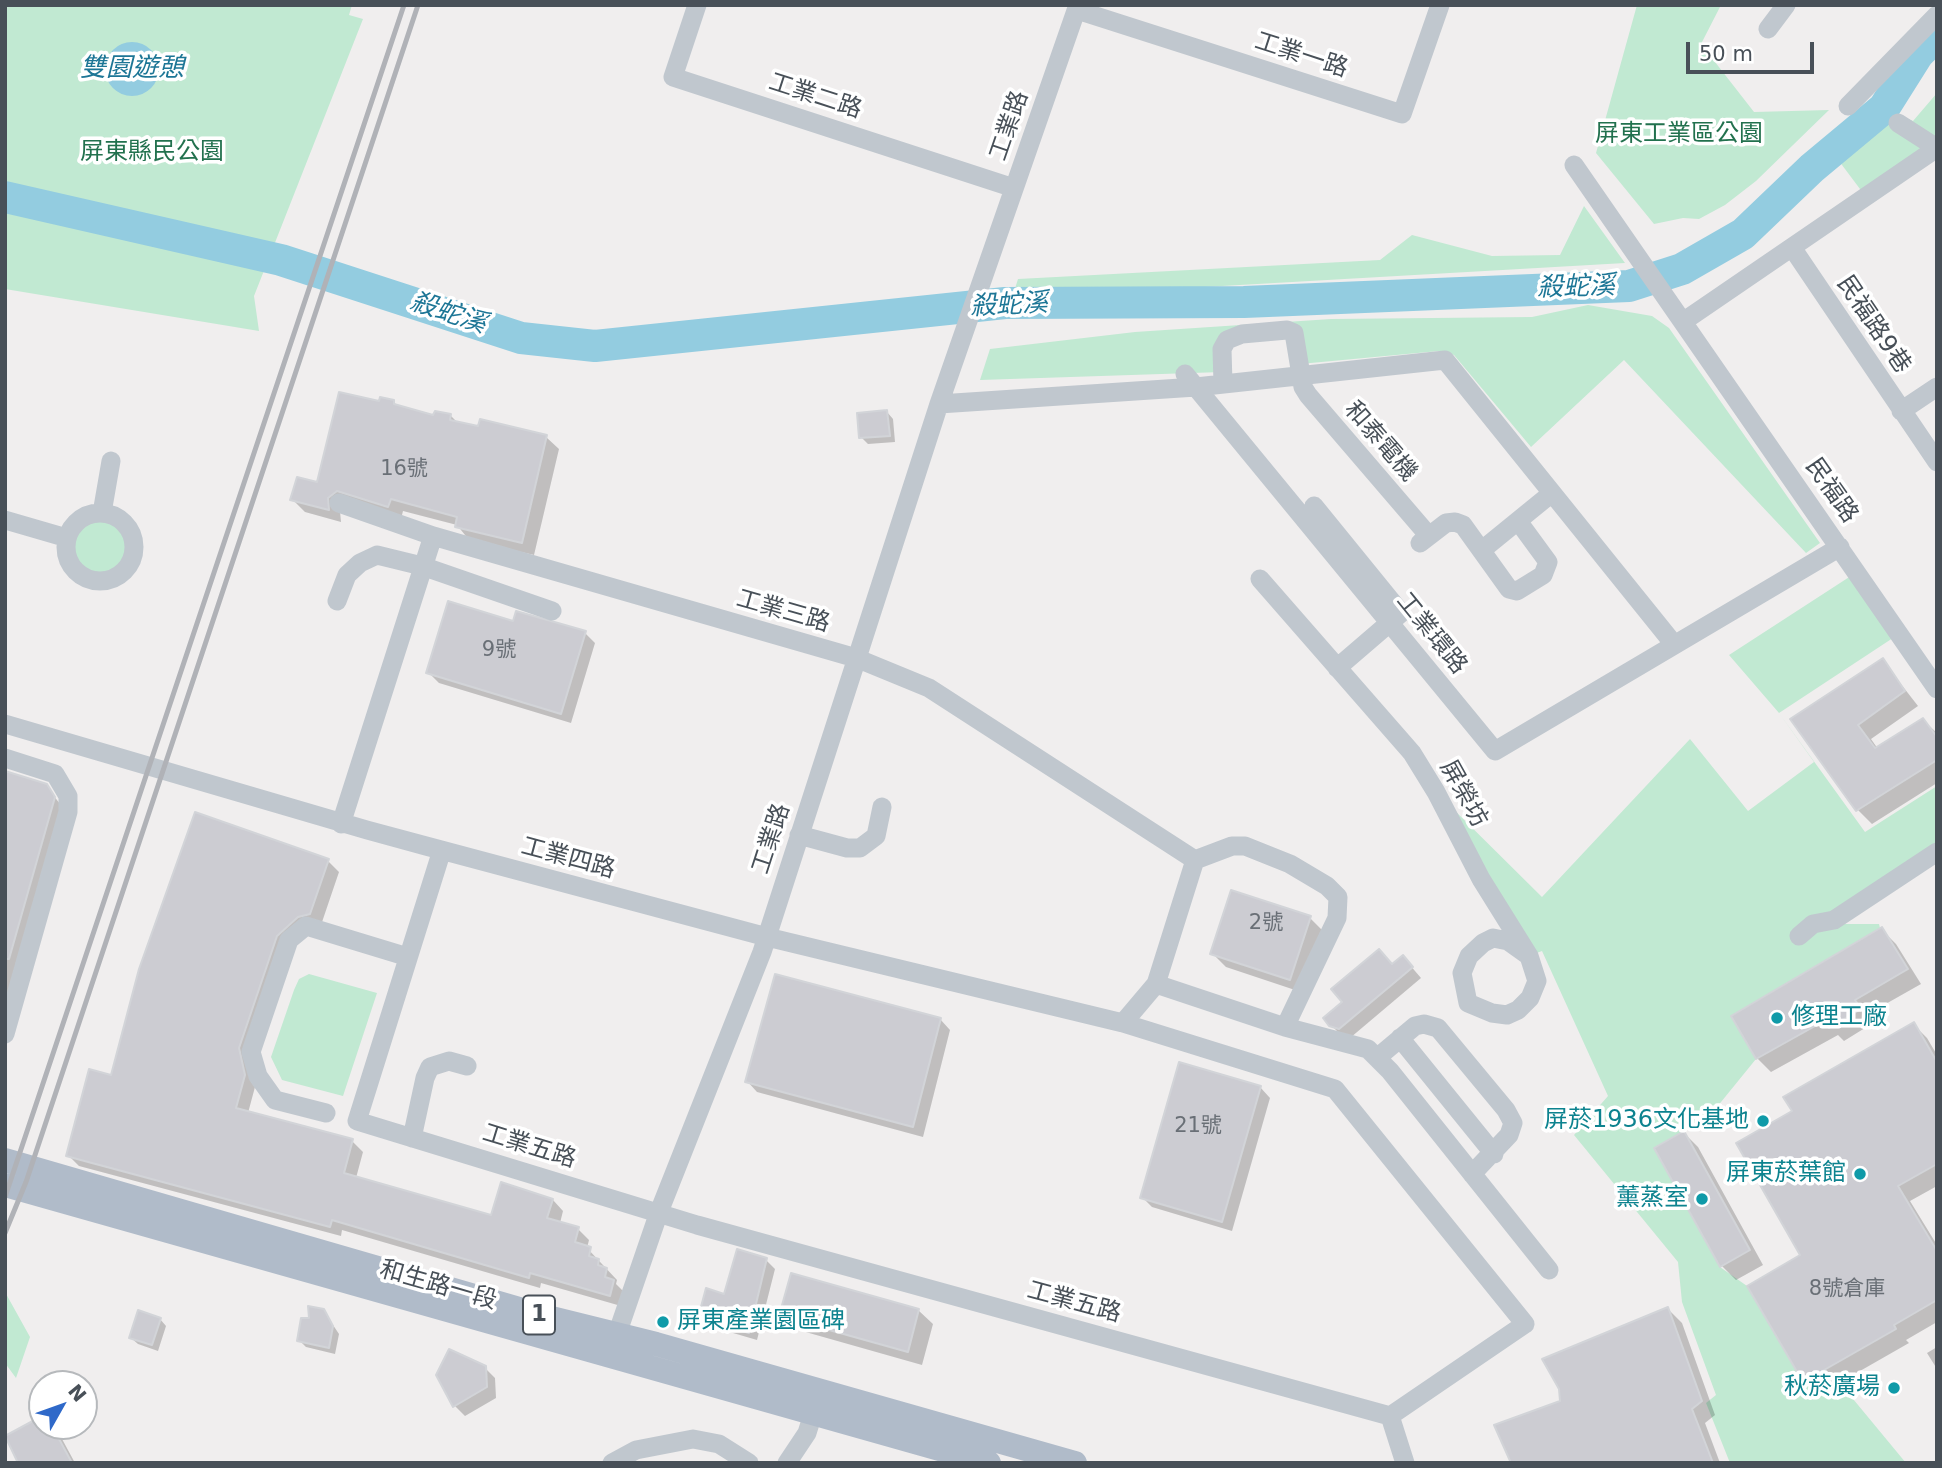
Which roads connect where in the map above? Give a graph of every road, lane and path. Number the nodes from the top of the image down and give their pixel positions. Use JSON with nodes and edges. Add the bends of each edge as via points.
{"nodes":[{"id":1,"x":697,"y":5,"type":"edge"},
{"id":2,"x":1440,"y":5,"type":"edge"},
{"id":3,"x":1786,"y":5,"type":"edge"},
{"id":4,"x":1077,"y":8,"type":"edge"},
{"id":5,"x":1937,"y":15,"type":"edge"},
{"id":6,"x":1768,"y":29,"type":"dead end"},
{"id":7,"x":1848,"y":106,"type":"dead end"},
{"id":8,"x":1898,"y":123,"type":"dead end"},
{"id":9,"x":1937,"y":148,"type":"edge"},
{"id":10,"x":1574,"y":165,"type":"dead end"},
{"id":11,"x":1014,"y":188,"type":"junction"},
{"id":12,"x":1793,"y":249,"type":"junction"},
{"id":13,"x":1684,"y":321,"type":"junction"},
{"id":14,"x":1301,"y":376,"type":"junction"},
{"id":15,"x":1191,"y":380,"type":"junction"},
{"id":16,"x":1223,"y":384,"type":"junction"},
{"id":17,"x":1937,"y":387,"type":"edge"},
{"id":18,"x":939,"y":404,"type":"junction"},
{"id":19,"x":1900,"y":411,"type":"junction"},
{"id":20,"x":111,"y":461,"type":"dead end"},
{"id":21,"x":1937,"y":462,"type":"edge"},
{"id":22,"x":1552,"y":493,"type":"junction"},
{"id":23,"x":339,"y":503,"type":"dead end"},
{"id":24,"x":1314,"y":506,"type":"dead end"},
{"id":25,"x":102,"y":513,"type":"junction"},
{"id":26,"x":5,"y":520,"type":"edge"},
{"id":27,"x":1518,"y":520,"type":"junction"},
{"id":28,"x":433,"y":536,"type":"junction"},
{"id":29,"x":67,"y":538,"type":"junction"},
{"id":30,"x":1840,"y":547,"type":"junction"},
{"id":31,"x":1482,"y":550,"type":"junction"},
{"id":32,"x":422,"y":566,"type":"junction"},
{"id":33,"x":1260,"y":579,"type":"dead end"},
{"id":34,"x":337,"y":601,"type":"dead end"},
{"id":35,"x":552,"y":611,"type":"dead end"},
{"id":36,"x":1389,"y":622,"type":"junction"},
{"id":37,"x":1673,"y":643,"type":"junction"},
{"id":38,"x":856,"y":658,"type":"junction"},
{"id":39,"x":1337,"y":668,"type":"junction"},
{"id":40,"x":1937,"y":689,"type":"edge"},
{"id":41,"x":5,"y":724,"type":"edge"},
{"id":42,"x":5,"y":758,"type":"edge"},
{"id":43,"x":882,"y":807,"type":"dead end"},
{"id":44,"x":341,"y":824,"type":"junction"},
{"id":45,"x":799,"y":835,"type":"junction"},
{"id":46,"x":442,"y":850,"type":"junction"},
{"id":47,"x":1937,"y":852,"type":"edge"},
{"id":48,"x":1195,"y":860,"type":"junction"},
{"id":49,"x":1800,"y":936,"type":"dead end"},
{"id":50,"x":767,"y":937,"type":"junction"},
{"id":51,"x":1529,"y":956,"type":"dead end"},
{"id":52,"x":408,"y":957,"type":"junction"},
{"id":53,"x":1156,"y":984,"type":"junction"},
{"id":54,"x":1123,"y":1023,"type":"junction"},
{"id":55,"x":1284,"y":1027,"type":"junction"},
{"id":56,"x":5,"y":1034,"type":"edge"},
{"id":57,"x":1401,"y":1038,"type":"junction"},
{"id":58,"x":1378,"y":1057,"type":"junction"},
{"id":59,"x":467,"y":1066,"type":"dead end"},
{"id":60,"x":326,"y":1113,"type":"dead end"},
{"id":61,"x":412,"y":1138,"type":"junction"},
{"id":62,"x":1494,"y":1154,"type":"junction"},
{"id":63,"x":5,"y":1160,"type":"edge"},
{"id":64,"x":1472,"y":1174,"type":"junction"},
{"id":65,"x":5,"y":1185,"type":"edge"},
{"id":66,"x":659,"y":1212,"type":"junction"},
{"id":67,"x":1549,"y":1270,"type":"dead end"},
{"id":68,"x":613,"y":1347,"type":"junction"},
{"id":69,"x":816,"y":1403,"type":"junction"},
{"id":70,"x":1390,"y":1416,"type":"junction"},
{"id":71,"x":612,"y":1463,"type":"edge"},
{"id":72,"x":749,"y":1463,"type":"edge"},
{"id":73,"x":787,"y":1463,"type":"edge"},
{"id":74,"x":989,"y":1463,"type":"edge"},
{"id":75,"x":1075,"y":1463,"type":"edge"},
{"id":76,"x":1405,"y":1463,"type":"edge"}],
"edges":[{"from":1,"to":11,"type":"street","name":"工業二路","via":[[673,77]]},
{"from":2,"to":4,"type":"street","name":"工業一路","via":[[1402,114]]},
{"from":3,"to":6,"type":"street"},
{"from":4,"to":11,"type":"street","name":"工業路"},
{"from":5,"to":7,"type":"street"},
{"from":8,"to":9,"type":"street"},
{"from":9,"to":12,"type":"street"},
{"from":10,"to":13,"type":"street","name":"民福路"},
{"from":11,"to":18,"type":"street","name":"工業路"},
{"from":12,"to":13,"type":"street"},
{"from":12,"to":19,"type":"street","name":"民福路9巷"},
{"from":13,"to":30,"type":"street","name":"民福路"},
{"from":14,"to":16,"type":"street"},
{"from":14,"to":16,"type":"street","name":"和泰電機","via":[[1294,333],[1242,334],[1227,340],[1222,349]]},
{"from":14,"to":22,"type":"street","via":[[1445,360]]},
{"from":14,"to":31,"type":"street","name":"和泰電機","via":[[1308,395],[1424,540],[1446,523],[1455,522]]},
{"from":15,"to":16,"type":"street"},
{"from":15,"to":18,"type":"street"},
{"from":15,"to":36,"type":"street","name":"工業環路"},
{"from":17,"to":19,"type":"street"},
{"from":18,"to":38,"type":"street","name":"工業路"},
{"from":19,"to":21,"type":"street","name":"民福路9巷"},
{"from":20,"to":25,"type":"street"},
{"from":22,"to":27,"type":"street"},
{"from":22,"to":37,"type":"street"},
{"from":23,"to":28,"type":"street","name":"工業三路"},
{"from":24,"to":36,"type":"street","via":[[1401,613]]},
{"from":25,"to":29,"type":"street","via":[[81,518]]},
{"from":25,"to":29,"type":"street","via":[[130,530],[133,553],[122,572],[101,581],[79,574],[67,556]]},
{"from":26,"to":29,"type":"street"},
{"from":27,"to":31,"type":"street"},
{"from":27,"to":31,"type":"street","name":"和泰電機","via":[[1548,562],[1543,575],[1529,587],[1509,589]]},
{"from":28,"to":32,"type":"street"},
{"from":28,"to":38,"type":"street","name":"工業三路"},
{"from":30,"to":37,"type":"street","name":"工業環路"},
{"from":30,"to":40,"type":"street","name":"民福路"},
{"from":32,"to":34,"type":"street","via":[[388,556],[368,558],[347,575]]},
{"from":32,"to":35,"type":"street"},
{"from":32,"to":44,"type":"street"},
{"from":33,"to":39,"type":"street","name":"屏榮坊"},
{"from":36,"to":37,"type":"street","name":"工業環路","via":[[1495,751]]},
{"from":36,"to":39,"type":"street"},
{"from":38,"to":45,"type":"street","name":"工業路"},
{"from":38,"to":48,"type":"street","name":"工業三路","via":[[929,688]]},
{"from":39,"to":51,"type":"street","name":"屏榮坊","via":[[1412,753]]},
{"from":41,"to":44,"type":"street","name":"工業四路"},
{"from":42,"to":56,"type":"street","via":[[55,774],[68,796],[68,812]]},
{"from":43,"to":45,"type":"street","via":[[876,836],[860,848]]},
{"from":44,"to":46,"type":"street","name":"工業四路"},
{"from":45,"to":50,"type":"street","name":"工業路"},
{"from":46,"to":50,"type":"street","name":"工業四路"},
{"from":46,"to":52,"type":"street","name":"工業五路"},
{"from":47,"to":49,"type":"street","via":[[1834,920],[1812,924]]},
{"from":48,"to":53,"type":"street"},
{"from":48,"to":55,"type":"street","via":[[1232,846],[1245,846],[1290,864],[1338,897],[1337,918]]},
{"from":50,"to":54,"type":"street","name":"工業四路"},
{"from":50,"to":66,"type":"street","name":"工業路"},
{"from":52,"to":60,"type":"street","via":[[306,926],[289,940],[251,1052],[262,1083],[275,1100]]},
{"from":52,"to":61,"type":"street","name":"工業五路","via":[[357,1121]]},
{"from":53,"to":54,"type":"street"},
{"from":53,"to":55,"type":"street"},
{"from":54,"to":70,"type":"street","via":[[1335,1089],[1525,1324]]},
{"from":55,"to":58,"type":"street","via":[[1368,1049]]},
{"from":57,"to":58,"type":"street"},
{"from":57,"to":62,"type":"street"},
{"from":57,"to":62,"type":"street","via":[[1415,1026],[1438,1028],[1506,1110],[1513,1123]]},
{"from":58,"to":64,"type":"street"},
{"from":59,"to":61,"type":"street","via":[[449,1061],[430,1067]]},
{"from":61,"to":66,"type":"street","name":"工業五路"},
{"from":62,"to":64,"type":"street"},
{"from":63,"to":68,"type":"main road","name":"和生路一段","number":"1"},
{"from":64,"to":67,"type":"street"},
{"from":65,"to":68,"type":"main road","name":"和生路一段","number":"1"},
{"from":66,"to":68,"type":"street","name":"工業路"},
{"from":66,"to":70,"type":"street","name":"工業五路"},
{"from":68,"to":69,"type":"main road","name":"和生路一段","number":"1","via":[[656,1344]]},
{"from":69,"to":73,"type":"street","via":[[807,1433]]},
{"from":69,"to":74,"type":"main road","name":"和生路一段","number":"1"},
{"from":69,"to":75,"type":"main road","name":"和生路一段","number":"1"},
{"from":70,"to":76,"type":"street"},
{"from":71,"to":72,"type":"street","via":[[636,1450],[693,1439],[719,1444]]}]}
